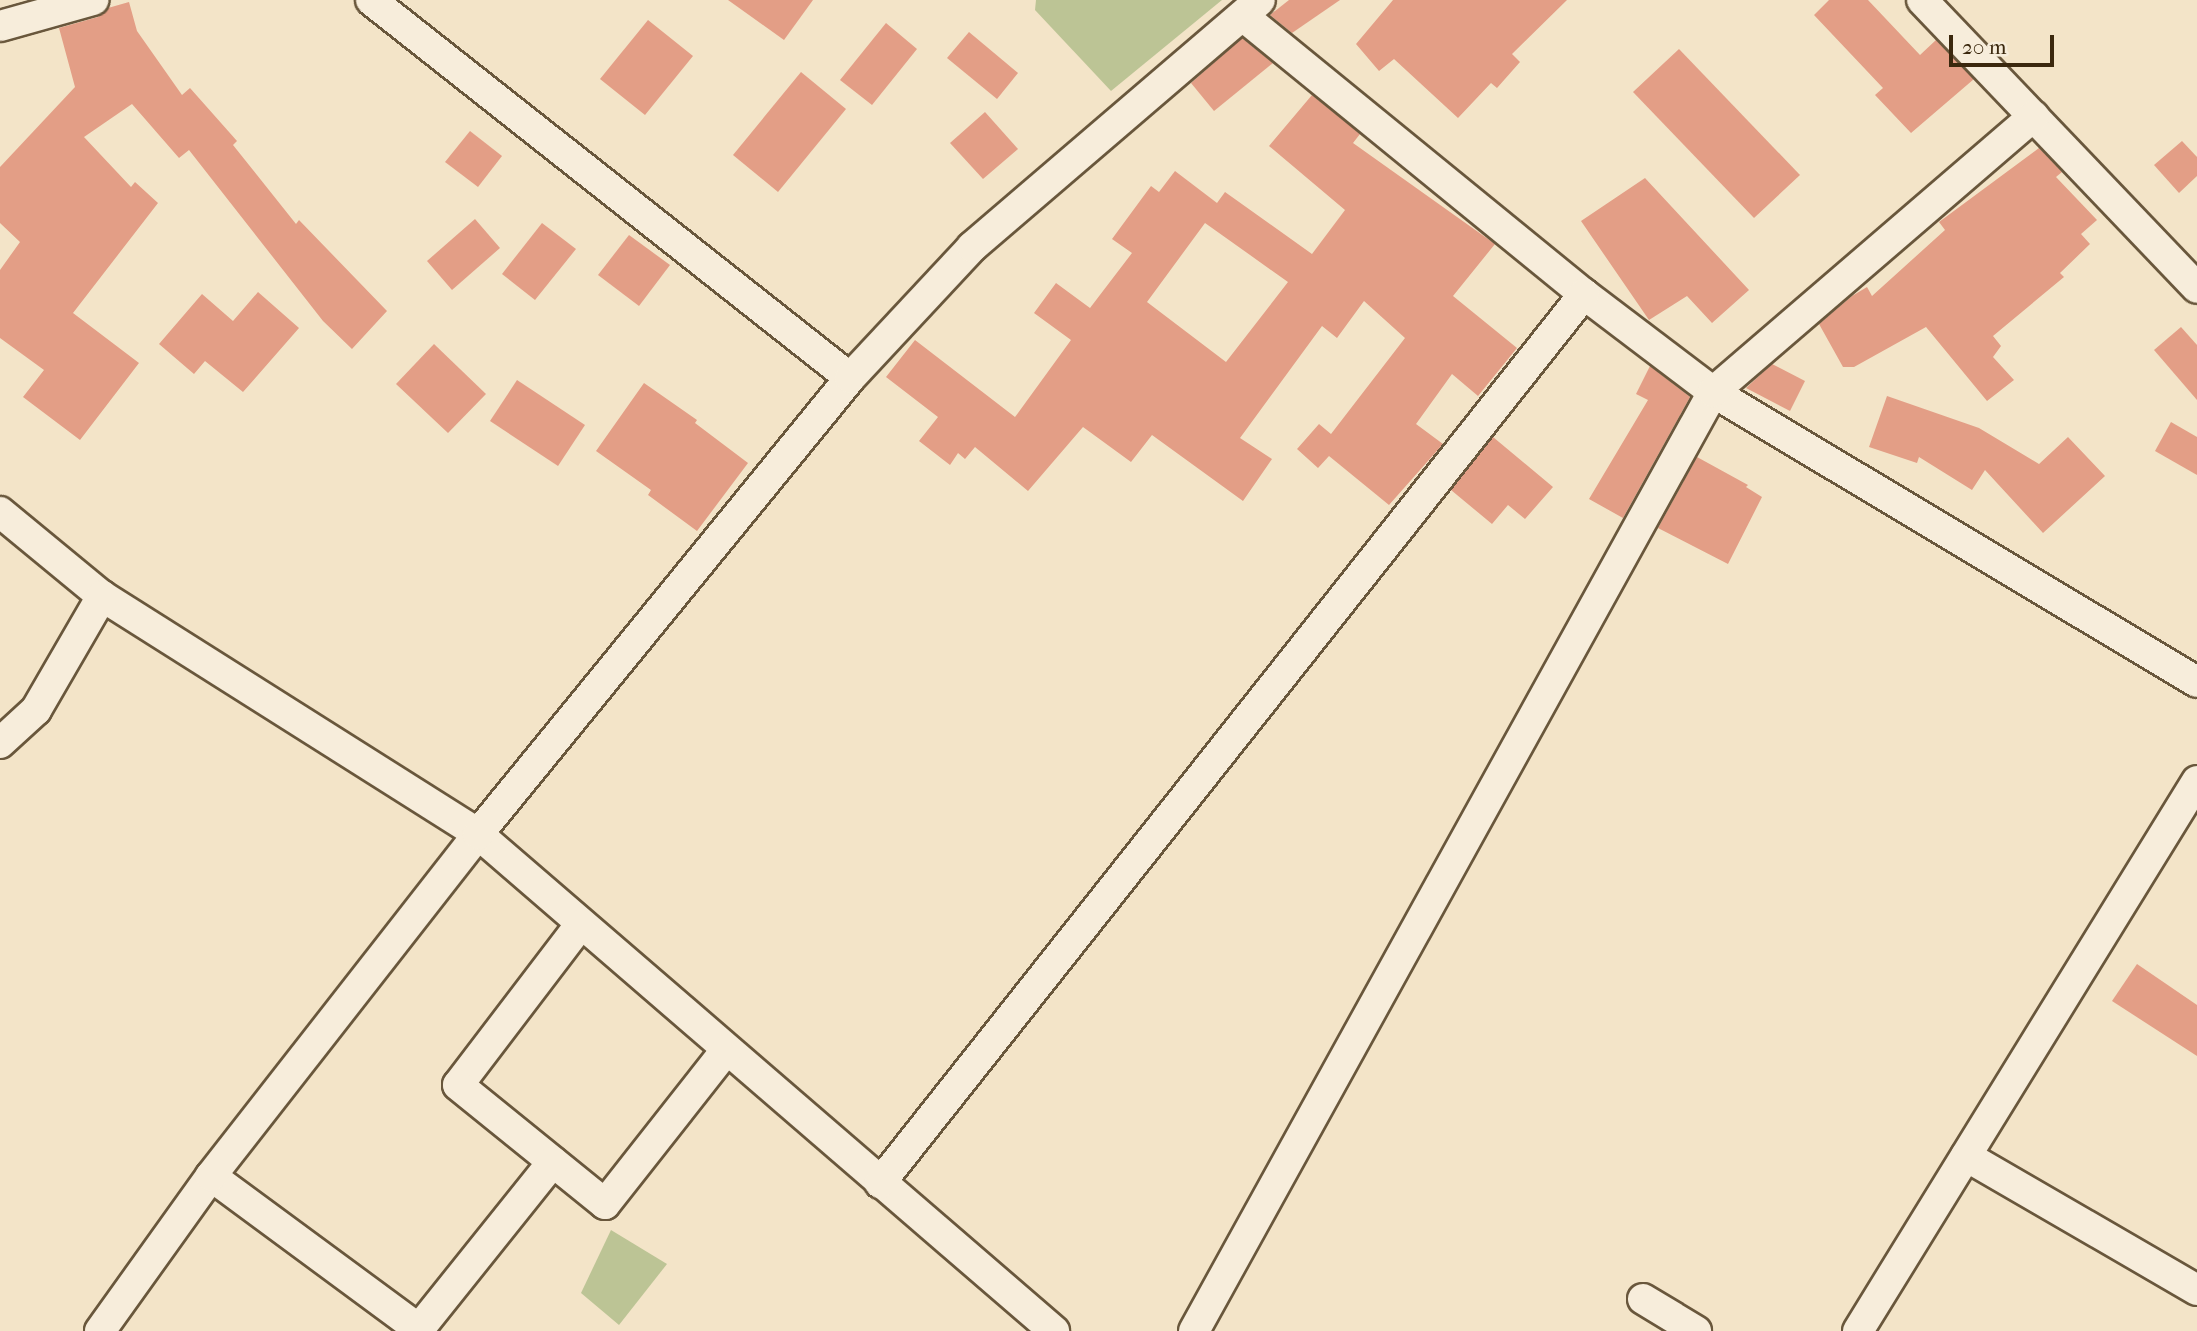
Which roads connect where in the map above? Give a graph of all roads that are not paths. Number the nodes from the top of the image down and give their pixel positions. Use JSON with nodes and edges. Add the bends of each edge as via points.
{"nodes":[{"id":1,"x":93,"y":0,"type":"edge"},
{"id":2,"x":371,"y":0,"type":"edge"},
{"id":3,"x":1922,"y":0,"type":"edge"},
{"id":4,"x":1252,"y":8,"type":"edge"},
{"id":5,"x":0,"y":26,"type":"edge"},
{"id":6,"x":2034,"y":116,"type":"junction"},
{"id":7,"x":2197,"y":288,"type":"edge"},
{"id":8,"x":1584,"y":293,"type":"junction"},
{"id":9,"x":850,"y":378,"type":"junction"},
{"id":10,"x":1713,"y":392,"type":"junction"},
{"id":11,"x":0,"y":512,"type":"edge"},
{"id":12,"x":102,"y":596,"type":"junction"},
{"id":13,"x":2197,"y":682,"type":"edge"},
{"id":14,"x":0,"y":743,"type":"edge"},
{"id":15,"x":2197,"y":780,"type":"edge"},
{"id":16,"x":478,"y":834,"type":"junction"},
{"id":17,"x":580,"y":925,"type":"junction"},
{"id":18,"x":726,"y":1050,"type":"junction"},
{"id":19,"x":1966,"y":1156,"type":"junction"},
{"id":20,"x":554,"y":1162,"type":"junction"},
{"id":21,"x":211,"y":1176,"type":"junction"},
{"id":22,"x":880,"y":1183,"type":"junction"},
{"id":23,"x":2197,"y":1290,"type":"edge"},
{"id":24,"x":1643,"y":1299,"type":"dead end"},
{"id":25,"x":420,"y":1330,"type":"edge"},
{"id":26,"x":100,"y":1331,"type":"edge"},
{"id":27,"x":1054,"y":1331,"type":"edge"},
{"id":28,"x":1194,"y":1331,"type":"edge"},
{"id":29,"x":1696,"y":1331,"type":"edge"},
{"id":30,"x":1858,"y":1331,"type":"edge"}],
"edges":[{"from":1,"to":5,"type":"street"},
{"from":2,"to":9,"type":"street"},
{"from":3,"to":6,"type":"street"},
{"from":4,"to":8,"type":"street"},
{"from":4,"to":9,"type":"street","via":[[972,247]]},
{"from":6,"to":7,"type":"street"},
{"from":6,"to":10,"type":"street"},
{"from":8,"to":10,"type":"street"},
{"from":8,"to":22,"type":"street"},
{"from":9,"to":16,"type":"street"},
{"from":10,"to":13,"type":"street"},
{"from":10,"to":28,"type":"street"},
{"from":11,"to":12,"type":"street"},
{"from":12,"to":14,"type":"street","via":[[36,710]]},
{"from":12,"to":16,"type":"street"},
{"from":15,"to":19,"type":"street"},
{"from":16,"to":17,"type":"street"},
{"from":16,"to":21,"type":"street"},
{"from":17,"to":18,"type":"street"},
{"from":17,"to":20,"type":"street","via":[[458,1085]]},
{"from":18,"to":20,"type":"street","via":[[605,1204]]},
{"from":18,"to":22,"type":"street"},
{"from":19,"to":23,"type":"street"},
{"from":19,"to":30,"type":"street"},
{"from":20,"to":25,"type":"street"},
{"from":21,"to":25,"type":"street"},
{"from":21,"to":26,"type":"street"},
{"from":22,"to":27,"type":"street"},
{"from":24,"to":29,"type":"street"}]}
